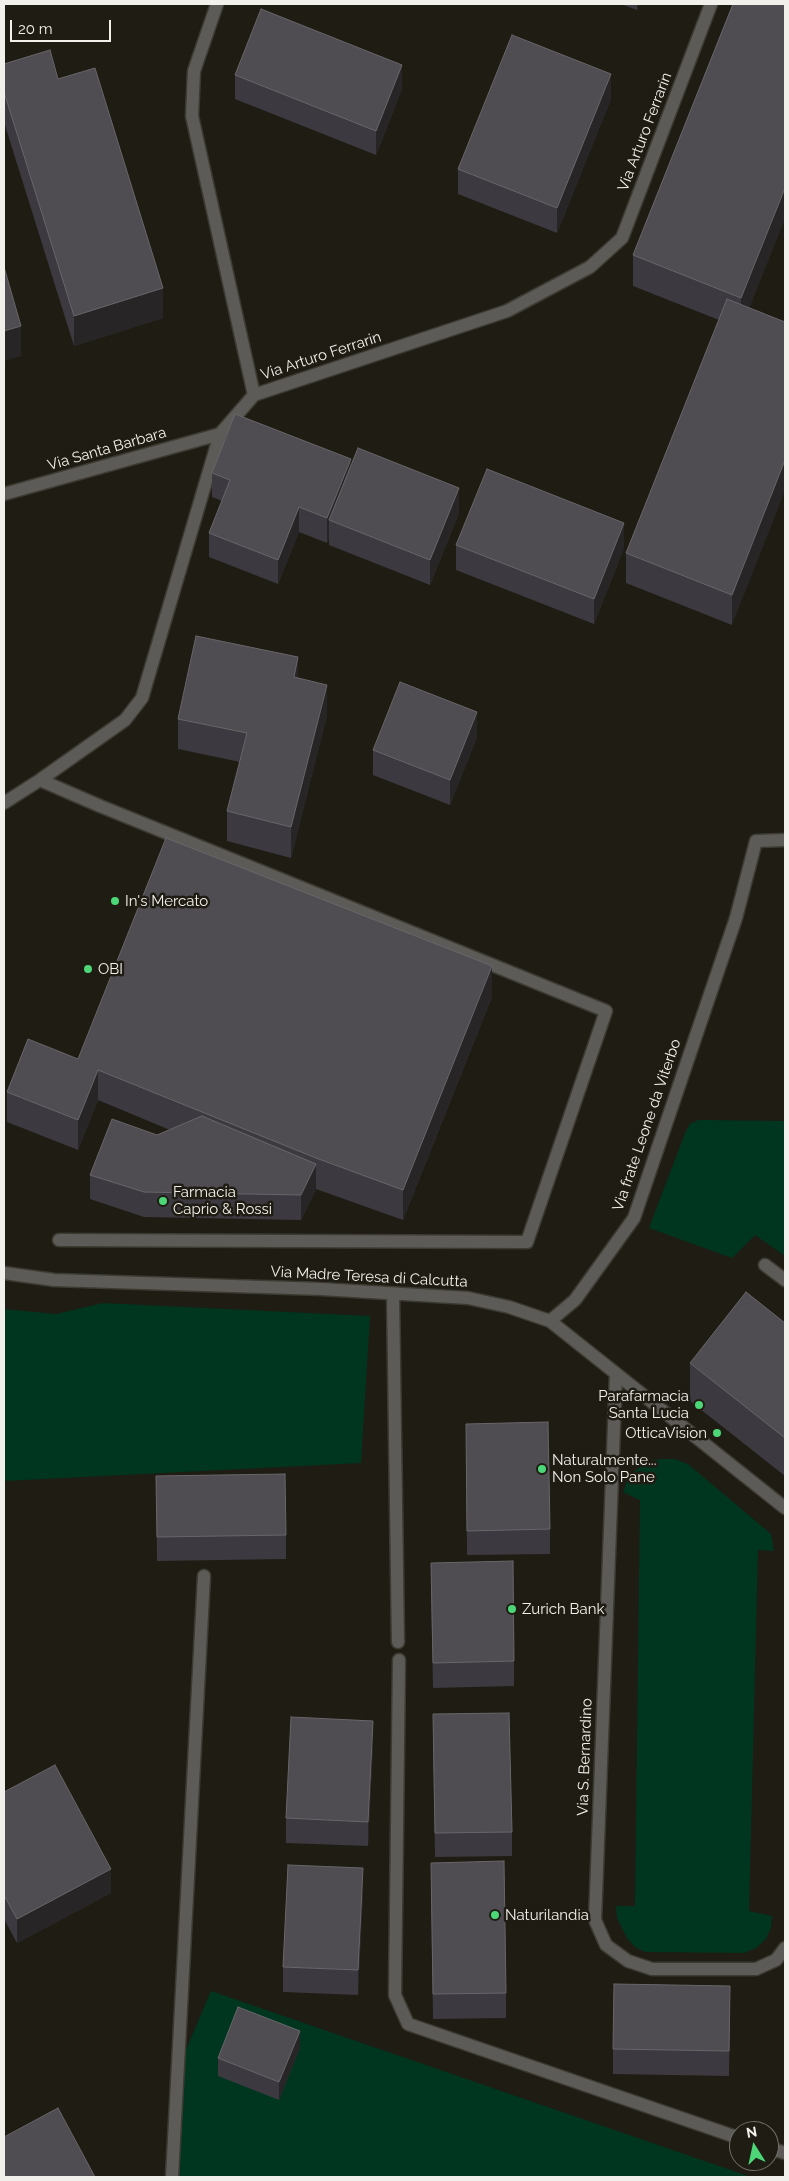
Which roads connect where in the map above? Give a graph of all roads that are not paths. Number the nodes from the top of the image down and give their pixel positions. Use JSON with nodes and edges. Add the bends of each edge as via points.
{"nodes":[{"id":1,"x":218,"y":4,"type":"edge"},
{"id":2,"x":711,"y":4,"type":"edge"},
{"id":3,"x":254,"y":395,"type":"junction"},
{"id":4,"x":220,"y":434,"type":"junction"},
{"id":5,"x":4,"y":494,"type":"edge"},
{"id":6,"x":40,"y":780,"type":"junction"},
{"id":7,"x":4,"y":803,"type":"edge"},
{"id":8,"x":785,"y":840,"type":"edge"},
{"id":9,"x":59,"y":1240,"type":"dead end"},
{"id":10,"x":765,"y":1265,"type":"dead end"},
{"id":11,"x":4,"y":1273,"type":"edge"},
{"id":12,"x":785,"y":1280,"type":"edge"},
{"id":13,"x":393,"y":1294,"type":"junction"},
{"id":14,"x":550,"y":1322,"type":"junction"},
{"id":15,"x":616,"y":1374,"type":"junction"},
{"id":16,"x":785,"y":1508,"type":"edge"},
{"id":17,"x":204,"y":1576,"type":"dead end"},
{"id":18,"x":398,"y":1642,"type":"dead end"},
{"id":19,"x":399,"y":1660,"type":"dead end"},
{"id":20,"x":785,"y":1948,"type":"edge"},
{"id":21,"x":729,"y":2135,"type":"edge"},
{"id":22,"x":172,"y":2177,"type":"edge"}],
"edges":[{"from":1,"to":3,"type":"street","via":[[194,71],[192,116]]},
{"from":2,"to":3,"type":"street","name":"Via Arturo Ferrarin","via":[[622,238],[590,267],[507,311]]},
{"from":3,"to":4,"type":"street","name":"Via Arturo Ferrarin"},
{"from":4,"to":5,"type":"street","name":"Via Santa Barbara"},
{"from":4,"to":6,"type":"street","name":"Via Arturo Ferrarin","via":[[142,698],[125,720]]},
{"from":6,"to":7,"type":"street","name":"Via Arturo Ferrarin"},
{"from":6,"to":9,"type":"street","via":[[606,1011],[527,1242]]},
{"from":8,"to":14,"type":"street","name":"Via frate Leone da Viterbo","via":[[756,840],[736,918],[634,1218],[574,1300]]},
{"from":10,"to":12,"type":"street"},
{"from":11,"to":13,"type":"street","name":"Via Madre Teresa di Calcutta","via":[[54,1280]]},
{"from":13,"to":14,"type":"street","name":"Via Madre Teresa di Calcutta","via":[[468,1298],[509,1307]]},
{"from":13,"to":18,"type":"street"},
{"from":14,"to":15,"type":"street","name":"Via Madre Teresa di Calcutta"},
{"from":15,"to":16,"type":"street","name":"Via Madre Teresa di Calcutta"},
{"from":15,"to":20,"type":"street","name":"Via S. Bernardino","via":[[595,1920],[606,1945],[628,1961],[652,1969],[756,1969],[776,1960]]},
{"from":17,"to":22,"type":"street"},
{"from":19,"to":21,"type":"street","via":[[395,1995],[408,2024]]}]}
